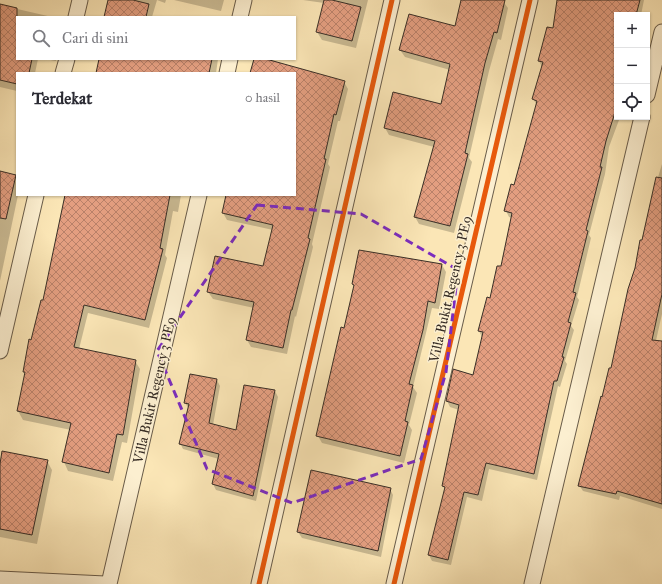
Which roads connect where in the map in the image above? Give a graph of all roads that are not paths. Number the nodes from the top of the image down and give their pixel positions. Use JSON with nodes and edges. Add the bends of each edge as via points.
{"nodes":[{"id":1,"x":80,"y":0,"type":"edge"},
{"id":2,"x":244,"y":0,"type":"edge"},
{"id":3,"x":392,"y":0,"type":"edge"},
{"id":4,"x":530,"y":0,"type":"edge"},
{"id":5,"x":76,"y":16,"type":"edge"},
{"id":6,"x":240,"y":16,"type":"edge"},
{"id":7,"x":662,"y":32,"type":"edge"},
{"id":8,"x":67,"y":60,"type":"edge"},
{"id":9,"x":230,"y":60,"type":"edge"},
{"id":10,"x":63,"y":72,"type":"edge"},
{"id":11,"x":227,"y":72,"type":"edge"},
{"id":12,"x":650,"y":84,"type":"edge"},
{"id":13,"x":641,"y":120,"type":"edge"},
{"id":14,"x":36,"y":196,"type":"edge"},
{"id":15,"x":199,"y":196,"type":"edge"},
{"id":16,"x":0,"y":351,"type":"edge"},
{"id":17,"x":0,"y":579,"type":"edge"},
{"id":18,"x":105,"y":584,"type":"edge"},
{"id":19,"x":109,"y":584,"type":"edge"},
{"id":20,"x":259,"y":584,"type":"edge"},
{"id":21,"x":394,"y":584,"type":"edge"},
{"id":22,"x":532,"y":584,"type":"edge"}],
"edges":[{"from":1,"to":5,"type":"street"},
{"from":2,"to":6,"type":"street"},
{"from":3,"to":20,"type":"street"},
{"from":4,"to":21,"type":"street","name":"Villa Bukit Regency 3 PE9"},
{"from":7,"to":12,"type":"street"},
{"from":8,"to":10,"type":"street"},
{"from":9,"to":11,"type":"street"},
{"from":13,"to":22,"type":"street"},
{"from":14,"to":16,"type":"street"},
{"from":15,"to":19,"type":"street","name":"Villa Bukit Regency 3 PE9"},
{"from":17,"to":18,"type":"street"}]}
